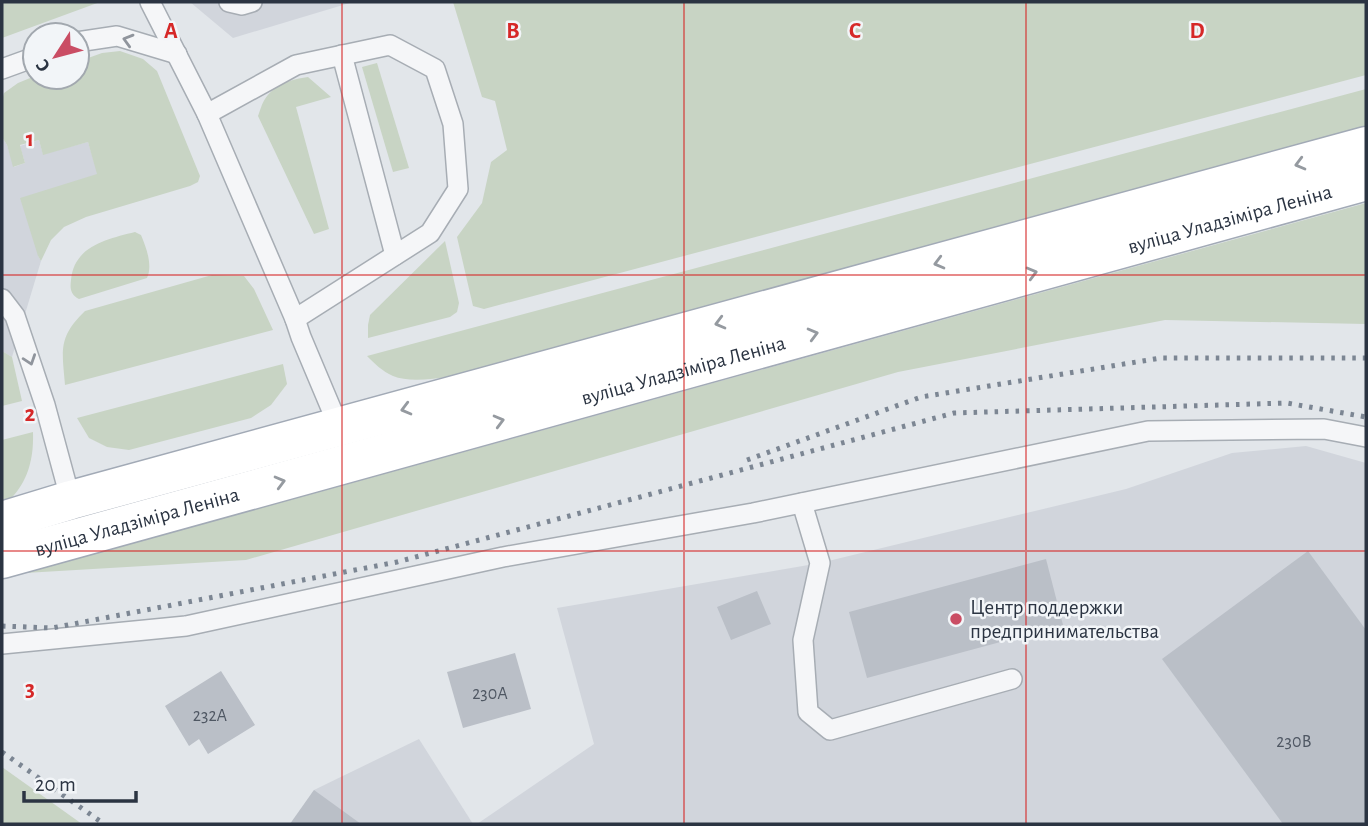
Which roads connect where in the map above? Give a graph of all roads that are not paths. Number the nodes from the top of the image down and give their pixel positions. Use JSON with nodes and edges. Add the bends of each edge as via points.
{"nodes":[{"id":1,"x":150,"y":2,"type":"edge"},
{"id":2,"x":229,"y":2,"type":"edge"},
{"id":3,"x":252,"y":2,"type":"edge"},
{"id":4,"x":91,"y":40,"type":"edge"},
{"id":5,"x":177,"y":54,"type":"junction"},
{"id":6,"x":342,"y":55,"type":"junction"},
{"id":7,"x":21,"y":62,"type":"edge"},
{"id":8,"x":2,"y":69,"type":"edge"},
{"id":9,"x":207,"y":114,"type":"junction"},
{"id":10,"x":1366,"y":146,"type":"edge"},
{"id":11,"x":1366,"y":181,"type":"edge"},
{"id":12,"x":395,"y":255,"type":"junction"},
{"id":13,"x":2,"y":299,"type":"edge"},
{"id":14,"x":8,"y":318,"type":"edge"},
{"id":15,"x":295,"y":318,"type":"junction"},
{"id":16,"x":1366,"y":437,"type":"edge"},
{"id":17,"x":346,"y":445,"type":"junction"},
{"id":18,"x":71,"y":500,"type":"junction"},
{"id":19,"x":802,"y":503,"type":"junction"},
{"id":20,"x":2,"y":521,"type":"edge"},
{"id":21,"x":78,"y":537,"type":"junction"},
{"id":22,"x":2,"y":559,"type":"edge"},
{"id":23,"x":2,"y":644,"type":"edge"},
{"id":24,"x":1012,"y":679,"type":"dead end"}],
"edges":[{"from":1,"to":5,"type":"lane"},
{"from":2,"to":3,"type":"lane"},
{"from":5,"to":4,"type":"lane","one_way":true,"via":[[117,36]]},
{"from":5,"to":9,"type":"lane"},
{"from":6,"to":9,"type":"lane","via":[[296,65]]},
{"from":6,"to":12,"type":"lane"},
{"from":6,"to":12,"type":"lane","via":[[390,45],[435,69],[453,124],[458,189],[430,233]]},
{"from":7,"to":8,"type":"lane"},
{"from":9,"to":15,"type":"lane"},
{"from":10,"to":17,"type":"main road","name":"вуліца Уладзіміра Леніна","one_way":true},
{"from":17,"to":11,"type":"main road","name":"вуліца Уладзіміра Леніна","one_way":true},
{"from":12,"to":15,"type":"lane"},
{"from":13,"to":14,"type":"lane"},
{"from":14,"to":18,"type":"lane","one_way":true,"via":[[46,405]]},
{"from":15,"to":17,"type":"lane"},
{"from":16,"to":19,"type":"lane","via":[[1324,429],[1148,432]]},
{"from":17,"to":18,"type":"main road","name":"вуліца Уладзіміра Леніна"},
{"from":21,"to":17,"type":"main road","name":"вуліца Уладзіміра Леніна","one_way":true},
{"from":18,"to":20,"type":"main road","name":"вуліца Уладзіміра Леніна"},
{"from":18,"to":21,"type":"lane"},
{"from":19,"to":23,"type":"lane","via":[[503,557],[186,626]]},
{"from":19,"to":24,"type":"lane","via":[[820,563],[803,640],[808,712],[830,730]]},
{"from":21,"to":22,"type":"main road","name":"вуліца Уладзіміра Леніна"}]}
